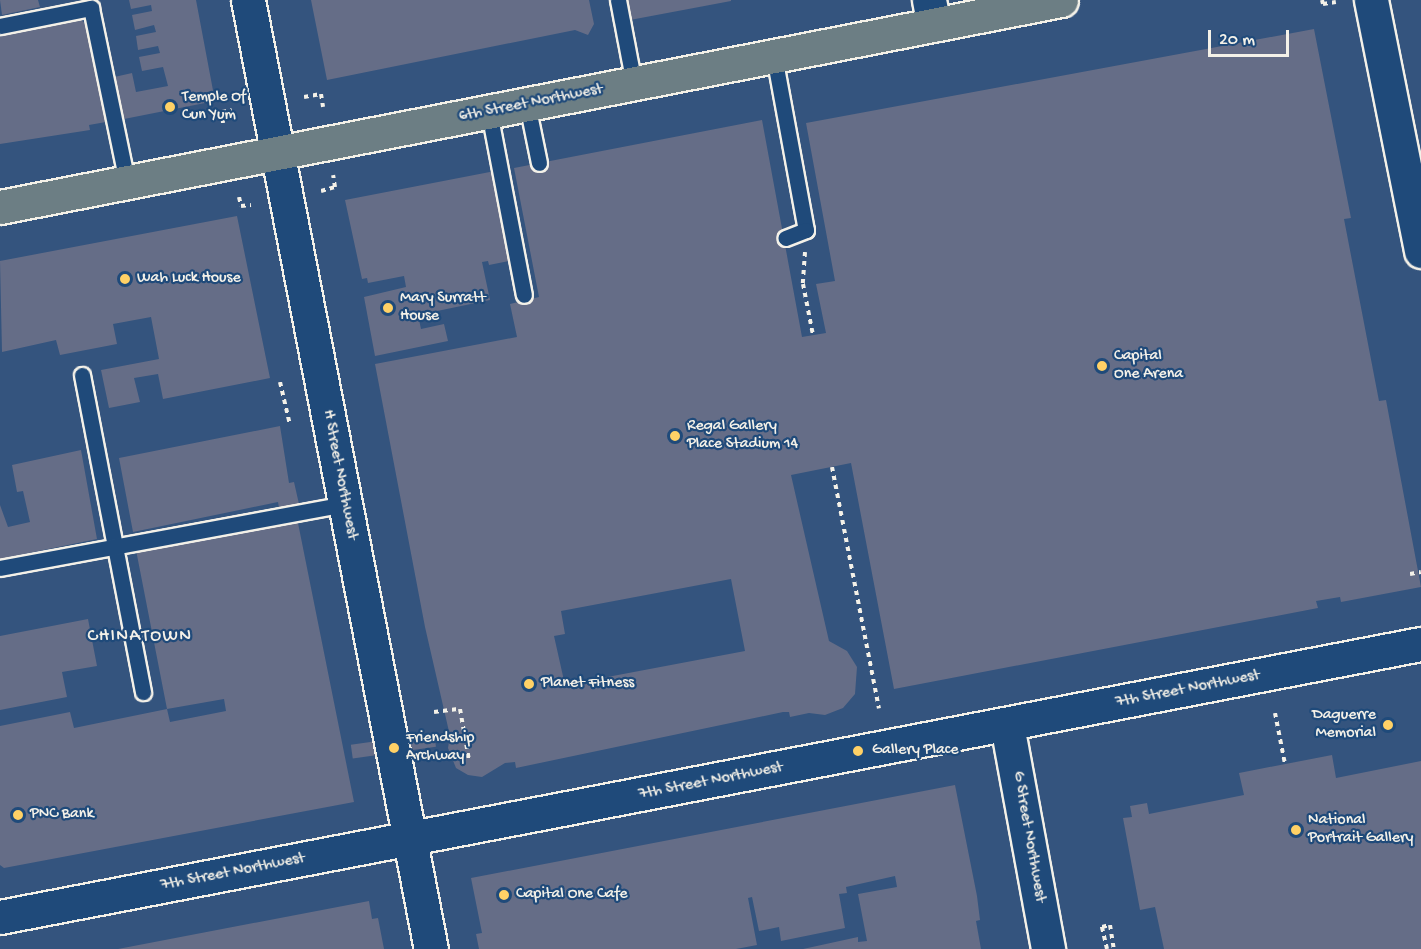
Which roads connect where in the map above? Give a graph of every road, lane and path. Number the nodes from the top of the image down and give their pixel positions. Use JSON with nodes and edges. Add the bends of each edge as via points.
{"nodes":[{"id":1,"x":248,"y":0,"type":"edge"},
{"id":2,"x":618,"y":0,"type":"edge"},
{"id":3,"x":1061,"y":0,"type":"edge"},
{"id":4,"x":1322,"y":0,"type":"edge"},
{"id":5,"x":1371,"y":0,"type":"edge"},
{"id":6,"x":1336,"y":2,"type":"dead end"},
{"id":7,"x":91,"y":4,"type":"edge"},
{"id":8,"x":932,"y":12,"type":"edge"},
{"id":9,"x":0,"y":26,"type":"edge"},
{"id":10,"x":774,"y":56,"type":"junction"},
{"id":11,"x":634,"y":84,"type":"junction"},
{"id":12,"x":304,"y":97,"type":"dead end"},
{"id":13,"x":526,"y":104,"type":"junction"},
{"id":14,"x":323,"y":107,"type":"dead end"},
{"id":15,"x":232,"y":110,"type":"dead end"},
{"id":16,"x":489,"y":112,"type":"junction"},
{"id":17,"x":223,"y":123,"type":"dead end"},
{"id":18,"x":278,"y":154,"type":"junction"},
{"id":19,"x":539,"y":163,"type":"dead end"},
{"id":20,"x":333,"y":175,"type":"dead end"},
{"id":21,"x":127,"y":182,"type":"junction"},
{"id":22,"x":321,"y":191,"type":"dead end"},
{"id":23,"x":239,"y":197,"type":"dead end"},
{"id":24,"x":250,"y":205,"type":"dead end"},
{"id":25,"x":0,"y":207,"type":"edge"},
{"id":26,"x":807,"y":230,"type":"junction"},
{"id":27,"x":785,"y":238,"type":"dead end"},
{"id":28,"x":1421,"y":251,"type":"edge"},
{"id":29,"x":524,"y":295,"type":"dead end"},
{"id":30,"x":813,"y":335,"type":"dead end"},
{"id":31,"x":82,"y":375,"type":"dead end"},
{"id":32,"x":280,"y":382,"type":"dead end"},
{"id":33,"x":290,"y":425,"type":"dead end"},
{"id":34,"x":832,"y":467,"type":"dead end"},
{"id":35,"x":345,"y":504,"type":"junction"},
{"id":36,"x":115,"y":545,"type":"junction"},
{"id":37,"x":0,"y":568,"type":"edge"},
{"id":38,"x":1421,"y":572,"type":"edge"},
{"id":39,"x":1410,"y":574,"type":"dead end"},
{"id":40,"x":1421,"y":644,"type":"edge"},
{"id":41,"x":143,"y":692,"type":"dead end"},
{"id":42,"x":879,"y":708,"type":"dead end"},
{"id":43,"x":434,"y":712,"type":"dead end"},
{"id":44,"x":1275,"y":713,"type":"dead end"},
{"id":45,"x":1007,"y":725,"type":"junction"},
{"id":46,"x":469,"y":760,"type":"dead end"},
{"id":47,"x":1285,"y":764,"type":"dead end"},
{"id":48,"x":410,"y":839,"type":"junction"},
{"id":49,"x":0,"y":917,"type":"edge"},
{"id":50,"x":431,"y":949,"type":"edge"},
{"id":51,"x":1048,"y":949,"type":"edge"},
{"id":52,"x":1107,"y":949,"type":"edge"},
{"id":53,"x":1114,"y":949,"type":"edge"}],
"edges":[{"from":1,"to":18,"type":"main road","name":"H Street Northwest"},
{"from":2,"to":11,"type":"lane"},
{"from":3,"to":8,"type":"highway","name":"6th Street Northwest"},
{"from":4,"to":6,"type":"path","via":[[1323,4]]},
{"from":5,"to":28,"type":"main road"},
{"from":7,"to":9,"type":"lane"},
{"from":7,"to":21,"type":"lane"},
{"from":8,"to":10,"type":"highway","name":"6th Street Northwest"},
{"from":10,"to":11,"type":"highway","name":"6th Street Northwest"},
{"from":10,"to":26,"type":"lane"},
{"from":11,"to":13,"type":"highway","name":"6th Street Northwest"},
{"from":12,"to":14,"type":"path","via":[[321,94]]},
{"from":13,"to":16,"type":"highway","name":"6th Street Northwest"},
{"from":13,"to":19,"type":"lane"},
{"from":15,"to":17,"type":"path","via":[[222,111]]},
{"from":16,"to":18,"type":"highway","name":"6th Street Northwest"},
{"from":16,"to":29,"type":"lane"},
{"from":18,"to":21,"type":"highway","name":"6th Street Northwest"},
{"from":18,"to":35,"type":"main road","name":"H Street Northwest"},
{"from":20,"to":22,"type":"path","via":[[335,187]]},
{"from":21,"to":25,"type":"highway","name":"6th Street Northwest"},
{"from":23,"to":24,"type":"path","via":[[241,206]]},
{"from":26,"to":27,"type":"lane"},
{"from":26,"to":30,"type":"path","via":[[803,284]]},
{"from":31,"to":36,"type":"lane"},
{"from":32,"to":33,"type":"path"},
{"from":34,"to":42,"type":"path"},
{"from":35,"to":36,"type":"lane"},
{"from":35,"to":48,"type":"main road","name":"H Street Northwest"},
{"from":36,"to":37,"type":"lane"},
{"from":36,"to":41,"type":"lane"},
{"from":38,"to":39,"type":"path"},
{"from":40,"to":45,"type":"main road","name":"7th Street Northwest"},
{"from":43,"to":46,"type":"path","via":[[460,709]]},
{"from":44,"to":47,"type":"path"},
{"from":45,"to":48,"type":"main road","name":"7th Street Northwest"},
{"from":45,"to":51,"type":"main road","name":"G Street Northwest"},
{"from":48,"to":49,"type":"main road","name":"7th Street Northwest"},
{"from":48,"to":50,"type":"main road","name":"H Street Northwest"},
{"from":52,"to":53,"type":"path","via":[[1102,927],[1110,925]]}]}
